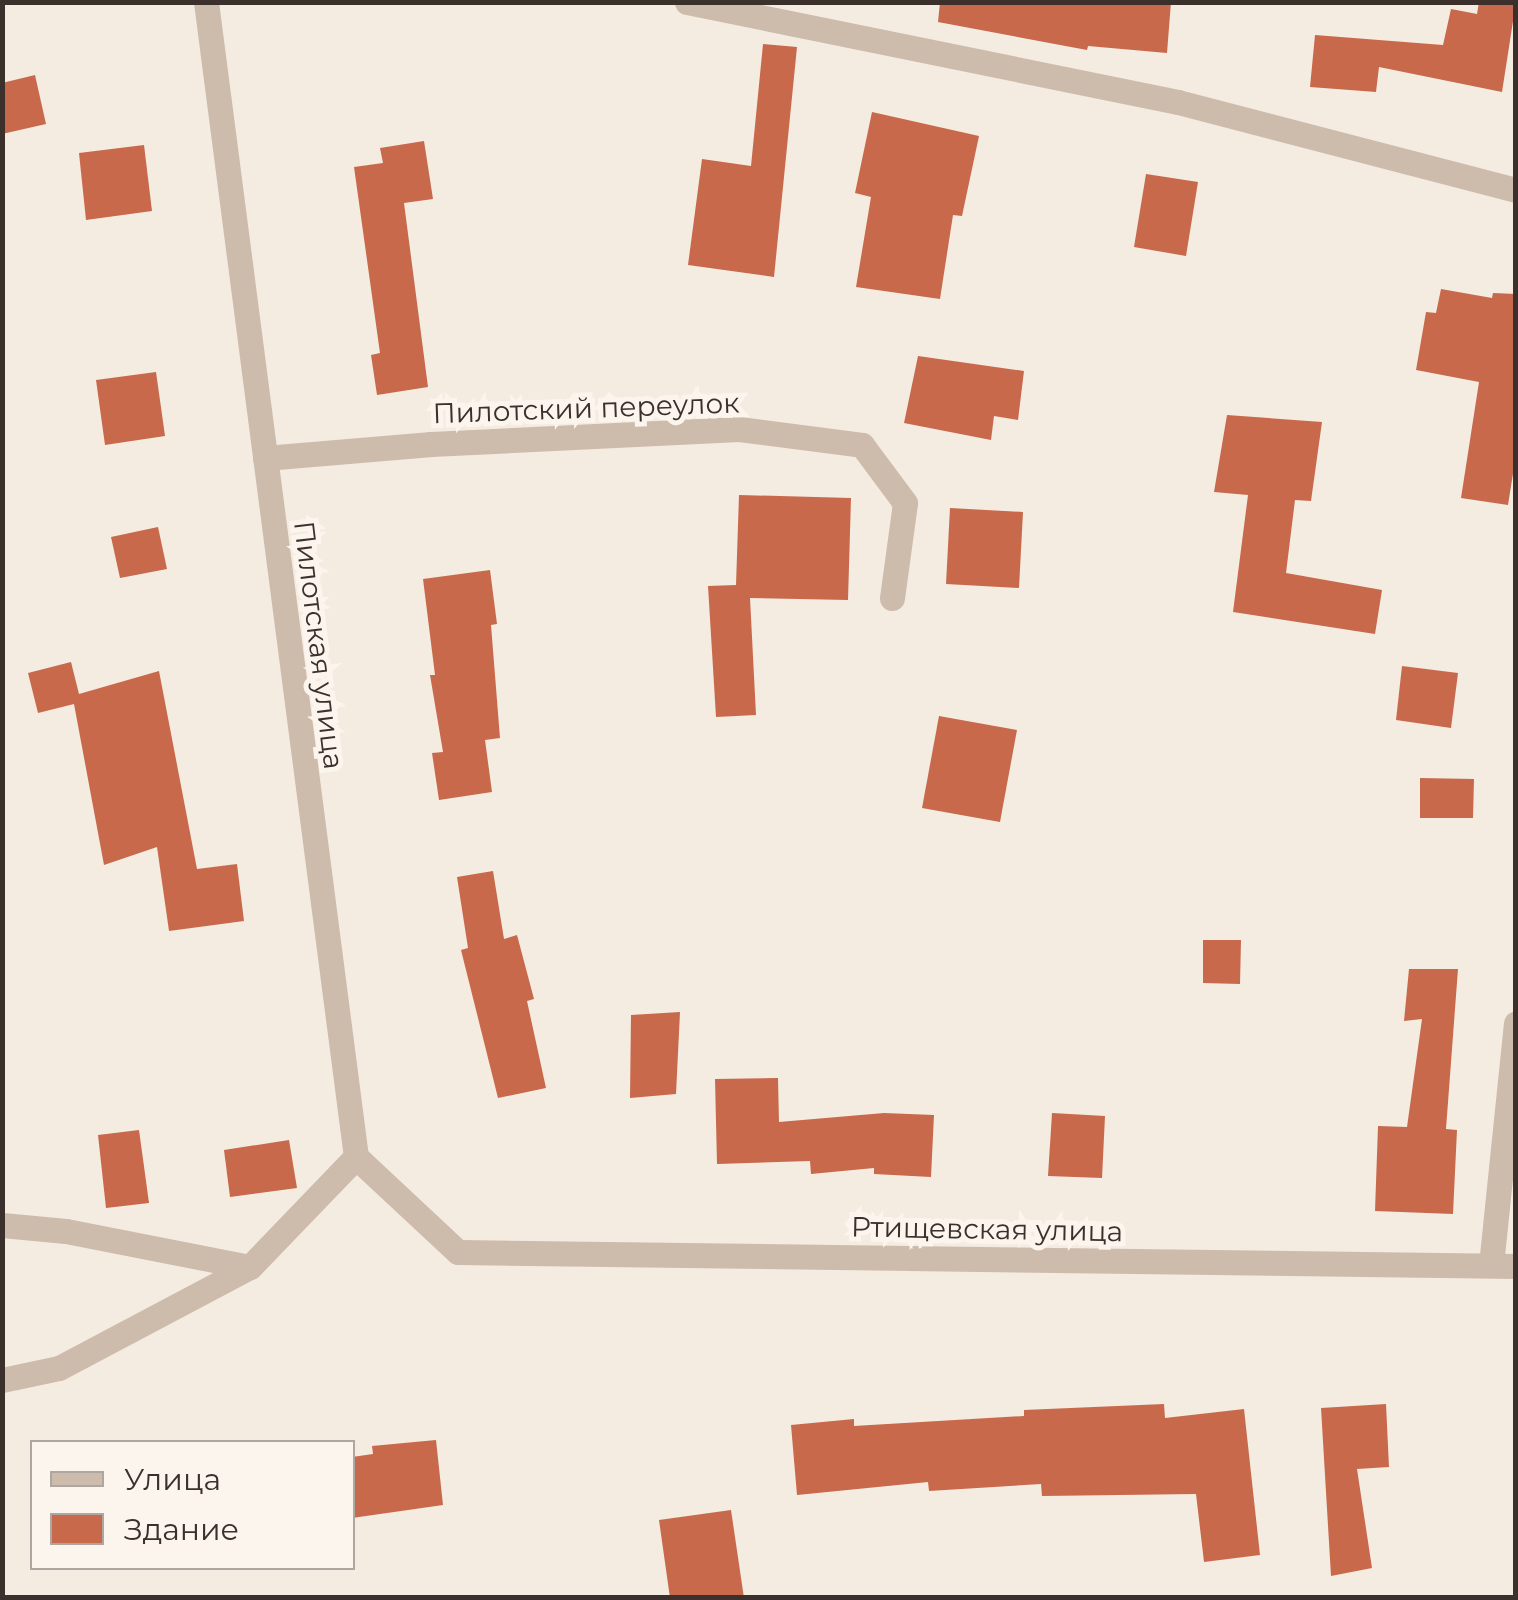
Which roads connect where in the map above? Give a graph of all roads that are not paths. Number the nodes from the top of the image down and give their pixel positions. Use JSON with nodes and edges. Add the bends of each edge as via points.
{"nodes":[{"id":1,"x":206,"y":2,"type":"edge"},
{"id":2,"x":687,"y":2,"type":"edge"},
{"id":3,"x":1516,"y":190,"type":"edge"},
{"id":4,"x":265,"y":458,"type":"junction"},
{"id":5,"x":892,"y":598,"type":"dead end"},
{"id":6,"x":1516,"y":1023,"type":"edge"},
{"id":7,"x":356,"y":1157,"type":"junction"},
{"id":8,"x":2,"y":1225,"type":"edge"},
{"id":9,"x":1503,"y":1266,"type":"edge"},
{"id":10,"x":250,"y":1267,"type":"junction"},
{"id":11,"x":2,"y":1380,"type":"edge"}],
"edges":[{"from":1,"to":4,"type":"street","name":"Пилотская улица"},
{"from":2,"to":3,"type":"street","via":[[1178,102]]},
{"from":4,"to":5,"type":"street","name":"Пилотский переулок","via":[[739,429],[862,445],[905,503]]},
{"from":4,"to":7,"type":"street","name":"Пилотская улица"},
{"from":6,"to":9,"type":"street"},
{"from":7,"to":9,"type":"street","name":"Ртищевская улица","via":[[458,1252]]},
{"from":7,"to":10,"type":"street"},
{"from":8,"to":10,"type":"street"},
{"from":10,"to":11,"type":"street","via":[[58,1368]]}]}
